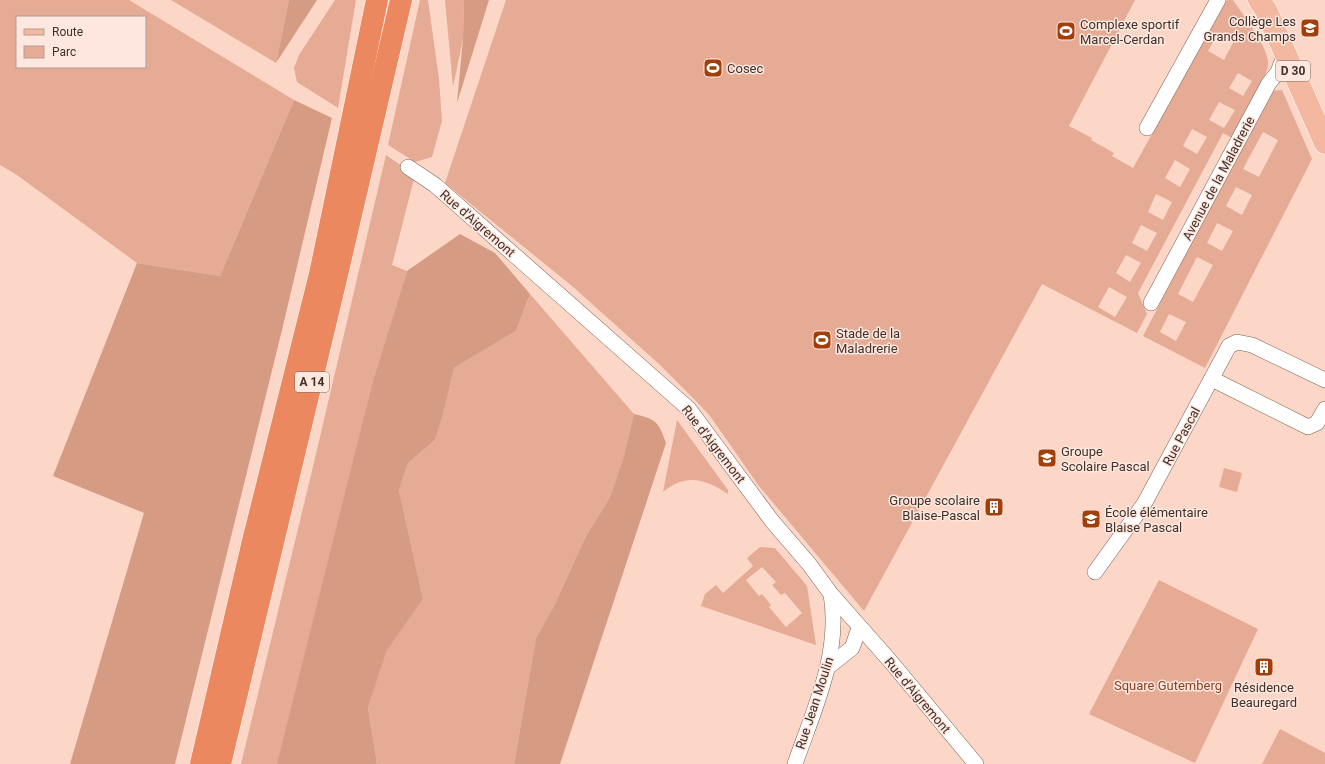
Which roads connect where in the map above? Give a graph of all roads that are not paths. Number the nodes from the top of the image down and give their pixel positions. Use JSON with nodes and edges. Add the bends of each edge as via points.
{"nodes":[{"id":1,"x":376,"y":0,"type":"edge"},
{"id":2,"x":401,"y":0,"type":"edge"},
{"id":3,"x":1218,"y":0,"type":"edge"},
{"id":4,"x":1259,"y":0,"type":"edge"},
{"id":5,"x":1285,"y":54,"type":"junction"},
{"id":6,"x":1147,"y":128,"type":"dead end"},
{"id":7,"x":1325,"y":143,"type":"edge"},
{"id":8,"x":408,"y":167,"type":"dead end"},
{"id":9,"x":1152,"y":303,"type":"dead end"},
{"id":10,"x":1212,"y":379,"type":"junction"},
{"id":11,"x":1325,"y":380,"type":"edge"},
{"id":12,"x":1325,"y":409,"type":"edge"},
{"id":13,"x":1095,"y":572,"type":"dead end"},
{"id":14,"x":831,"y":594,"type":"junction"},
{"id":15,"x":860,"y":630,"type":"junction"},
{"id":16,"x":834,"y":637,"type":"junction"},
{"id":17,"x":852,"y":648,"type":"junction"},
{"id":18,"x":884,"y":654,"type":"junction"},
{"id":19,"x":828,"y":667,"type":"junction"},
{"id":20,"x":201,"y":764,"type":"edge"},
{"id":21,"x":220,"y":764,"type":"edge"},
{"id":22,"x":795,"y":764,"type":"edge"},
{"id":23,"x":976,"y":764,"type":"edge"}],
"edges":[{"from":1,"to":20,"type":"highway","number":"A 14","via":[[320,274],[253,541]]},
{"from":2,"to":21,"type":"highway","number":"A 14"},
{"from":3,"to":6,"type":"street"},
{"from":4,"to":5,"type":"main road","number":"D 30"},
{"from":5,"to":7,"type":"main road","number":"D 30"},
{"from":5,"to":9,"type":"street","name":"Avenue de la Maladrerie","via":[[1278,72],[1269,83]]},
{"from":8,"to":14,"type":"street","name":"Rue d'Aigremont","via":[[435,185],[689,409],[772,521]]},
{"from":10,"to":11,"type":"street","name":"Rue Pascal","via":[[1229,346],[1237,342],[1252,345]]},
{"from":10,"to":12,"type":"street","via":[[1308,427],[1317,423]]},
{"from":10,"to":13,"type":"street","name":"Rue Pascal","via":[[1144,504]]},
{"from":14,"to":15,"type":"street","name":"Rue d'Aigremont"},
{"from":14,"to":16,"type":"street","name":"Rue Jean Moulin"},
{"from":15,"to":16,"type":"street"},
{"from":15,"to":17,"type":"street"},
{"from":15,"to":18,"type":"street","name":"Rue d'Aigremont"},
{"from":16,"to":19,"type":"street","name":"Rue Jean Moulin"},
{"from":17,"to":18,"type":"street"},
{"from":17,"to":19,"type":"street"},
{"from":18,"to":23,"type":"street","name":"Rue d'Aigremont"},
{"from":19,"to":22,"type":"street","name":"Rue Jean Moulin"}]}
